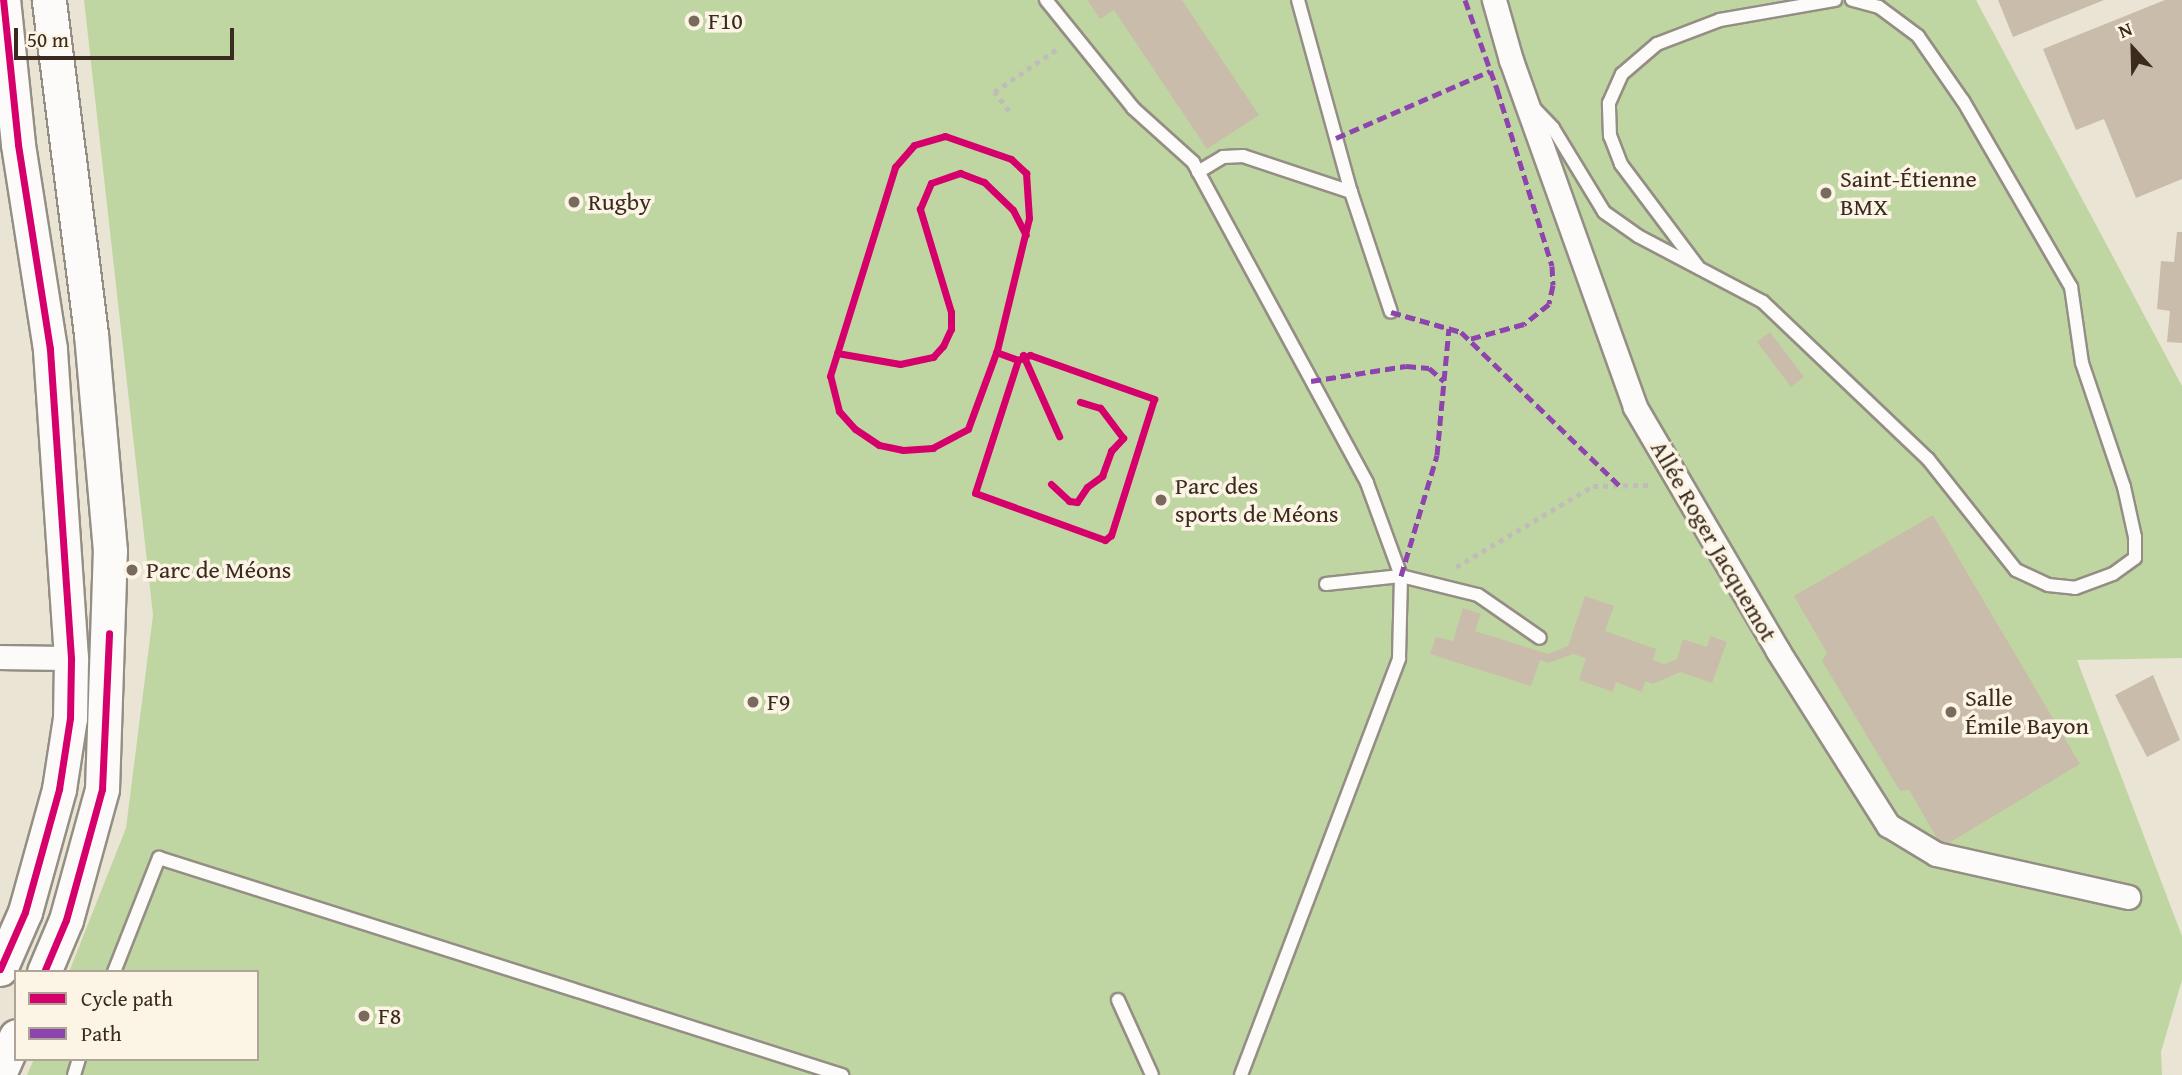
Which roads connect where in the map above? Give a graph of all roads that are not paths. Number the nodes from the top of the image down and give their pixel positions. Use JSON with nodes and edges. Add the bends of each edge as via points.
{"nodes":[{"id":1,"x":3,"y":0,"type":"edge"},
{"id":2,"x":49,"y":0,"type":"edge"},
{"id":3,"x":1046,"y":0,"type":"edge"},
{"id":4,"x":1298,"y":0,"type":"edge"},
{"id":5,"x":1494,"y":0,"type":"edge"},
{"id":6,"x":1835,"y":0,"type":"edge"},
{"id":7,"x":1852,"y":0,"type":"edge"},
{"id":8,"x":1525,"y":99,"type":"junction"},
{"id":9,"x":1198,"y":172,"type":"junction"},
{"id":10,"x":1351,"y":192,"type":"junction"},
{"id":11,"x":1701,"y":271,"type":"junction"},
{"id":12,"x":1391,"y":312,"type":"dead end"},
{"id":13,"x":1401,"y":576,"type":"junction"},
{"id":14,"x":1326,"y":584,"type":"dead end"},
{"id":15,"x":1540,"y":638,"type":"dead end"},
{"id":16,"x":0,"y":657,"type":"edge"},
{"id":17,"x":71,"y":658,"type":"junction"},
{"id":18,"x":2128,"y":897,"type":"dead end"},
{"id":19,"x":0,"y":969,"type":"edge"},
{"id":20,"x":45,"y":970,"type":"edge"},
{"id":21,"x":115,"y":970,"type":"edge"},
{"id":22,"x":1118,"y":1000,"type":"dead end"},
{"id":23,"x":14,"y":1040,"type":"edge"},
{"id":24,"x":0,"y":1072,"type":"edge"},
{"id":25,"x":842,"y":1075,"type":"edge"},
{"id":26,"x":1152,"y":1075,"type":"edge"},
{"id":27,"x":1241,"y":1075,"type":"edge"}],
"edges":[{"from":1,"to":17,"type":"main road","via":[[18,144],[50,349]]},
{"from":2,"to":20,"type":"main road","via":[[91,334],[110,551],[102,789],[66,920]]},
{"from":3,"to":9,"type":"lane","via":[[1133,107],[1193,162]]},
{"from":4,"to":10,"type":"lane"},
{"from":5,"to":8,"type":"street","name":"Allée Roger Jacquemot"},
{"from":6,"to":11,"type":"lane","via":[[1720,20],[1657,44],[1622,74],[1609,103],[1610,136],[1617,155]]},
{"from":7,"to":11,"type":"lane","via":[[1879,7],[1918,36],[2051,245],[2071,287],[2082,363],[2124,487],[2135,558],[2112,574],[2075,588],[2048,585],[2016,570],[1928,459],[1796,332],[1763,302]]},
{"from":8,"to":11,"type":"lane","via":[[1553,128],[1604,212]]},
{"from":8,"to":18,"type":"street","name":"Allée Roger Jacquemot","via":[[1636,407],[1888,825],[1936,854]]},
{"from":9,"to":10,"type":"lane","via":[[1223,157],[1244,156]]},
{"from":9,"to":13,"type":"lane","via":[[1367,483]]},
{"from":10,"to":12,"type":"lane"},
{"from":13,"to":14,"type":"lane"},
{"from":13,"to":15,"type":"lane","via":[[1478,595]]},
{"from":13,"to":27,"type":"lane","via":[[1399,659]]},
{"from":16,"to":17,"type":"street"},
{"from":17,"to":19,"type":"main road","via":[[71,718],[59,789],[25,912]]},
{"from":21,"to":25,"type":"lane","via":[[159,858]]},
{"from":22,"to":26,"type":"lane"},
{"from":23,"to":24,"type":"main road"}]}
